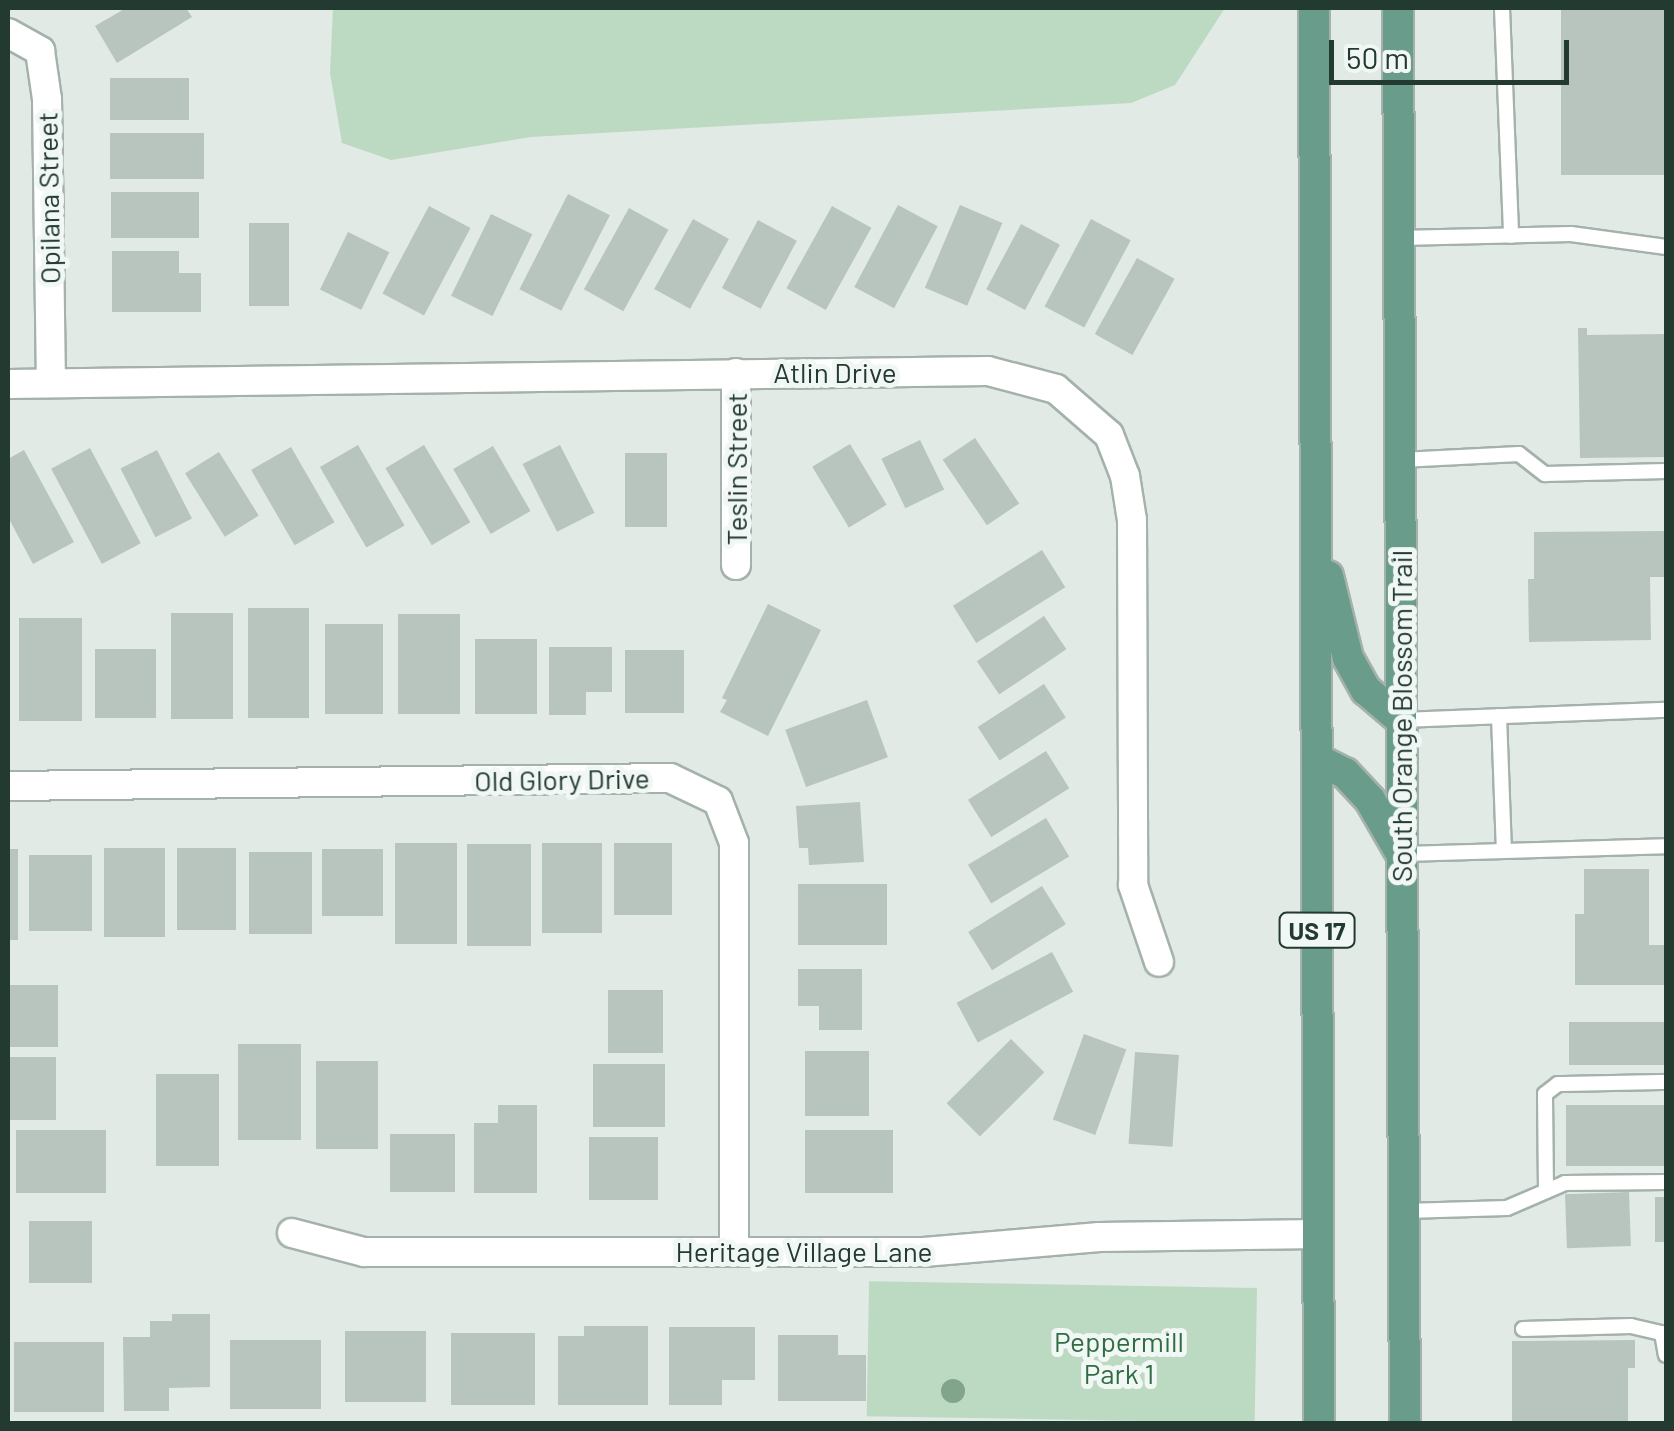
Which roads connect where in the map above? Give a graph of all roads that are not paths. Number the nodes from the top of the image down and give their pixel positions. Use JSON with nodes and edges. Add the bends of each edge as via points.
{"nodes":[{"id":1,"x":1314,"y":8,"type":"edge"},
{"id":2,"x":1398,"y":8,"type":"edge"},
{"id":3,"x":1502,"y":8,"type":"edge"},
{"id":4,"x":8,"y":33,"type":"edge"},
{"id":5,"x":1511,"y":236,"type":"junction"},
{"id":6,"x":1399,"y":238,"type":"junction"},
{"id":7,"x":1666,"y":247,"type":"edge"},
{"id":8,"x":736,"y":372,"type":"junction"},
{"id":9,"x":51,"y":382,"type":"junction"},
{"id":10,"x":8,"y":384,"type":"edge"},
{"id":11,"x":1400,"y":460,"type":"junction"},
{"id":12,"x":1666,"y":471,"type":"edge"},
{"id":13,"x":1316,"y":530,"type":"junction"},
{"id":14,"x":736,"y":565,"type":"dead end"},
{"id":15,"x":1666,"y":710,"type":"edge"},
{"id":16,"x":1499,"y":716,"type":"junction"},
{"id":17,"x":1401,"y":720,"type":"junction"},
{"id":18,"x":1317,"y":760,"type":"junction"},
{"id":19,"x":8,"y":786,"type":"edge"},
{"id":20,"x":1666,"y":846,"type":"edge"},
{"id":21,"x":1504,"y":850,"type":"junction"},
{"id":22,"x":1402,"y":854,"type":"junction"},
{"id":23,"x":1158,"y":962,"type":"dead end"},
{"id":24,"x":1666,"y":1082,"type":"edge"},
{"id":25,"x":1666,"y":1182,"type":"edge"},
{"id":26,"x":1546,"y":1192,"type":"junction"},
{"id":27,"x":1404,"y":1212,"type":"junction"},
{"id":28,"x":292,"y":1233,"type":"dead end"},
{"id":29,"x":1319,"y":1234,"type":"junction"},
{"id":30,"x":734,"y":1252,"type":"junction"},
{"id":31,"x":1523,"y":1329,"type":"dead end"},
{"id":32,"x":1666,"y":1355,"type":"edge"},
{"id":33,"x":1319,"y":1424,"type":"edge"},
{"id":34,"x":1405,"y":1424,"type":"edge"}],
"edges":[{"from":1,"to":13,"type":"main road","number":"US 17"},
{"from":2,"to":6,"type":"main road","name":"South Orange Blossom Trail"},
{"from":3,"to":5,"type":"lane"},
{"from":4,"to":9,"type":"street","name":"Opilana Street","via":[[40,51],[48,100]]},
{"from":5,"to":6,"type":"lane"},
{"from":5,"to":7,"type":"lane","via":[[1572,234]]},
{"from":6,"to":11,"type":"main road","name":"South Orange Blossom Trail"},
{"from":8,"to":9,"type":"street","name":"Atlin Drive"},
{"from":8,"to":14,"type":"street","name":"Teslin Street"},
{"from":8,"to":23,"type":"street","name":"Atlin Drive","via":[[988,372],[1056,389],[1109,435],[1132,520],[1133,885]]},
{"from":9,"to":10,"type":"street","name":"Atlin Drive"},
{"from":11,"to":12,"type":"lane","via":[[1520,454],[1545,474]]},
{"from":11,"to":17,"type":"main road","name":"South Orange Blossom Trail"},
{"from":13,"to":17,"type":"main road","via":[[1348,658],[1366,690]]},
{"from":13,"to":18,"type":"main road","number":"US 17"},
{"from":15,"to":16,"type":"lane"},
{"from":16,"to":17,"type":"lane"},
{"from":16,"to":21,"type":"lane"},
{"from":17,"to":22,"type":"main road","name":"South Orange Blossom Trail"},
{"from":18,"to":22,"type":"main road","via":[[1345,773],[1370,800]]},
{"from":18,"to":29,"type":"main road","number":"US 17"},
{"from":19,"to":30,"type":"street","name":"Old Glory Drive","via":[[670,778],[718,801],[734,843]]},
{"from":20,"to":21,"type":"lane"},
{"from":21,"to":22,"type":"lane"},
{"from":22,"to":27,"type":"main road","name":"South Orange Blossom Trail"},
{"from":24,"to":26,"type":"lane","via":[[1558,1084],[1545,1094]]},
{"from":25,"to":26,"type":"lane","via":[[1565,1184]]},
{"from":26,"to":27,"type":"lane","via":[[1507,1208]]},
{"from":27,"to":34,"type":"main road","name":"South Orange Blossom Trail"},
{"from":28,"to":30,"type":"street","name":"Heritage Village Lane","via":[[364,1252]]},
{"from":29,"to":30,"type":"street","name":"Heritage Village Lane","via":[[1099,1237],[924,1252]]},
{"from":29,"to":33,"type":"main road","number":"US 17"},
{"from":31,"to":32,"type":"lane","via":[[1631,1326],[1662,1333]]}]}
